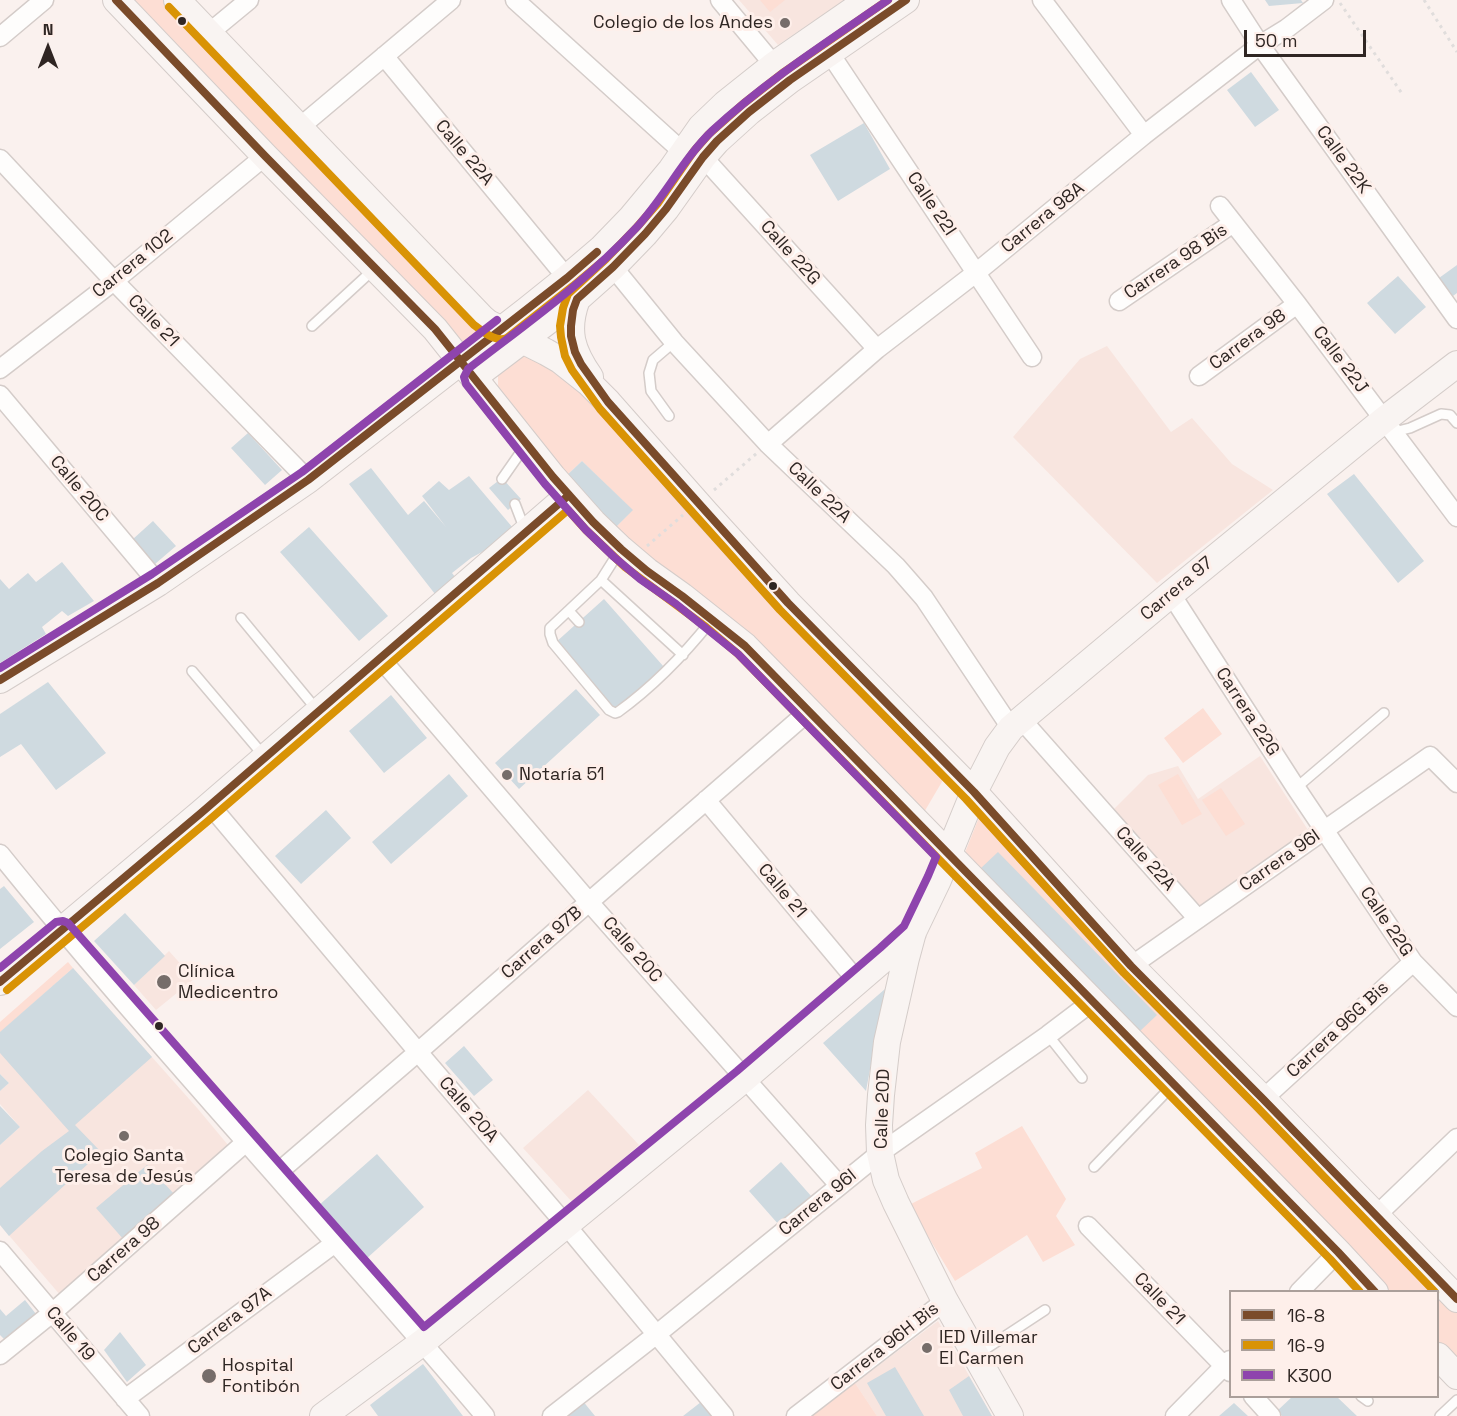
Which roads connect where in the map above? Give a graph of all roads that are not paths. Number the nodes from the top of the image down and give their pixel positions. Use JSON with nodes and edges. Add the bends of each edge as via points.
{"nodes":[{"id":1,"x":44,"y":0,"type":"edge"},
{"id":2,"x":116,"y":0,"type":"edge"},
{"id":3,"x":177,"y":0,"type":"edge"},
{"id":4,"x":249,"y":0,"type":"edge"},
{"id":5,"x":451,"y":0,"type":"edge"},
{"id":6,"x":514,"y":0,"type":"edge"},
{"id":7,"x":720,"y":0,"type":"edge"},
{"id":8,"x":906,"y":0,"type":"edge"},
{"id":9,"x":1042,"y":0,"type":"edge"},
{"id":10,"x":1231,"y":0,"type":"edge"},
{"id":11,"x":864,"y":1,"type":"edge"},
{"id":12,"x":1319,"y":2,"type":"edge"},
{"id":13,"x":209,"y":33,"type":"junction"},
{"id":14,"x":0,"y":37,"type":"edge"},
{"id":15,"x":1260,"y":45,"type":"junction"},
{"id":16,"x":829,"y":52,"type":"junction"},
{"id":17,"x":384,"y":56,"type":"junction"},
{"id":18,"x":774,"y":65,"type":"junction"},
{"id":19,"x":300,"y":127,"type":"junction"},
{"id":20,"x":1144,"y":135,"type":"junction"},
{"id":21,"x":694,"y":155,"type":"junction"},
{"id":22,"x":265,"y":156,"type":"junction"},
{"id":23,"x":0,"y":159,"type":"edge"},
{"id":24,"x":1220,"y":206,"type":"dead end"},
{"id":25,"x":1233,"y":223,"type":"junction"},
{"id":26,"x":613,"y":267,"type":"junction"},
{"id":27,"x":375,"y":268,"type":"junction"},
{"id":28,"x":976,"y":272,"type":"junction"},
{"id":29,"x":114,"y":281,"type":"junction"},
{"id":30,"x":572,"y":289,"type":"junction"},
{"id":31,"x":1119,"y":301,"type":"dead end"},
{"id":32,"x":1297,"y":304,"type":"junction"},
{"id":33,"x":1457,"y":319,"type":"edge"},
{"id":34,"x":312,"y":326,"type":"dead end"},
{"id":35,"x":512,"y":335,"type":"junction"},
{"id":36,"x":674,"y":342,"type":"junction"},
{"id":37,"x":877,"y":349,"type":"junction"},
{"id":38,"x":1032,"y":357,"type":"dead end"},
{"id":39,"x":1457,"y":364,"type":"edge"},
{"id":40,"x":0,"y":369,"type":"edge"},
{"id":41,"x":468,"y":369,"type":"junction"},
{"id":42,"x":1199,"y":376,"type":"dead end"},
{"id":43,"x":0,"y":395,"type":"edge"},
{"id":44,"x":608,"y":402,"type":"junction"},
{"id":45,"x":669,"y":416,"type":"dead end"},
{"id":46,"x":1457,"y":423,"type":"edge"},
{"id":47,"x":1389,"y":425,"type":"junction"},
{"id":48,"x":526,"y":444,"type":"junction"},
{"id":49,"x":768,"y":444,"type":"junction"},
{"id":50,"x":502,"y":478,"type":"dead end"},
{"id":51,"x":308,"y":480,"type":"junction"},
{"id":52,"x":568,"y":495,"type":"junction"},
{"id":53,"x":515,"y":504,"type":"dead end"},
{"id":54,"x":1457,"y":517,"type":"edge"},
{"id":55,"x":526,"y":532,"type":"junction"},
{"id":56,"x":621,"y":549,"type":"junction"},
{"id":57,"x":601,"y":580,"type":"junction"},
{"id":58,"x":158,"y":583,"type":"junction"},
{"id":59,"x":1171,"y":594,"type":"junction"},
{"id":60,"x":569,"y":611,"type":"junction"},
{"id":61,"x":241,"y":618,"type":"dead end"},
{"id":62,"x":712,"y":619,"type":"junction"},
{"id":63,"x":579,"y":622,"type":"dead end"},
{"id":64,"x":683,"y":655,"type":"junction"},
{"id":65,"x":381,"y":658,"type":"junction"},
{"id":66,"x":192,"y":671,"type":"dead end"},
{"id":67,"x":0,"y":680,"type":"edge"},
{"id":68,"x":809,"y":711,"type":"junction"},
{"id":69,"x":319,"y":712,"type":"junction"},
{"id":70,"x":1384,"y":713,"type":"dead end"},
{"id":71,"x":1016,"y":724,"type":"junction"},
{"id":72,"x":266,"y":758,"type":"junction"},
{"id":73,"x":1457,"y":783,"type":"edge"},
{"id":74,"x":1296,"y":788,"type":"junction"},
{"id":75,"x":974,"y":792,"type":"junction"},
{"id":76,"x":706,"y":800,"type":"junction"},
{"id":77,"x":210,"y":805,"type":"junction"},
{"id":78,"x":1324,"y":831,"type":"junction"},
{"id":79,"x":0,"y":854,"type":"edge"},
{"id":80,"x":948,"y":854,"type":"junction"},
{"id":81,"x":589,"y":902,"type":"junction"},
{"id":82,"x":1198,"y":919,"type":"junction"},
{"id":83,"x":62,"y":931,"type":"junction"},
{"id":84,"x":913,"y":932,"type":"junction"},
{"id":85,"x":1413,"y":962,"type":"junction"},
{"id":86,"x":1131,"y":966,"type":"junction"},
{"id":87,"x":858,"y":981,"type":"junction"},
{"id":88,"x":0,"y":982,"type":"edge"},
{"id":89,"x":1093,"y":1001,"type":"junction"},
{"id":90,"x":1457,"y":1007,"type":"edge"},
{"id":91,"x":1048,"y":1035,"type":"junction"},
{"id":92,"x":418,"y":1052,"type":"junction"},
{"id":93,"x":1082,"y":1078,"type":"dead end"},
{"id":94,"x":744,"y":1079,"type":"junction"},
{"id":95,"x":1174,"y":1084,"type":"junction"},
{"id":96,"x":1263,"y":1099,"type":"junction"},
{"id":97,"x":1457,"y":1138,"type":"edge"},
{"id":98,"x":246,"y":1142,"type":"junction"},
{"id":99,"x":880,"y":1153,"type":"junction"},
{"id":100,"x":1094,"y":1167,"type":"dead end"},
{"id":101,"x":275,"y":1175,"type":"junction"},
{"id":102,"x":839,"y":1185,"type":"junction"},
{"id":103,"x":1377,"y":1216,"type":"junction"},
{"id":104,"x":566,"y":1224,"type":"junction"},
{"id":105,"x":1088,"y":1226,"type":"dead end"},
{"id":106,"x":335,"y":1243,"type":"junction"},
{"id":107,"x":0,"y":1251,"type":"edge"},
{"id":108,"x":1338,"y":1252,"type":"junction"},
{"id":109,"x":1301,"y":1290,"type":"edge"},
{"id":110,"x":1373,"y":1290,"type":"edge"},
{"id":111,"x":1457,"y":1299,"type":"edge"},
{"id":112,"x":945,"y":1301,"type":"junction"},
{"id":113,"x":1045,"y":1310,"type":"dead end"},
{"id":114,"x":52,"y":1313,"type":"junction"},
{"id":115,"x":657,"y":1334,"type":"junction"},
{"id":116,"x":423,"y":1342,"type":"junction"},
{"id":117,"x":0,"y":1355,"type":"edge"},
{"id":118,"x":976,"y":1356,"type":"junction"},
{"id":119,"x":1439,"y":1358,"type":"edge"},
{"id":120,"x":1229,"y":1366,"type":"edge"},
{"id":121,"x":1457,"y":1376,"type":"edge"},
{"id":122,"x":1255,"y":1398,"type":"edge"},
{"id":123,"x":125,"y":1399,"type":"junction"},
{"id":124,"x":1457,"y":1400,"type":"edge"},
{"id":125,"x":140,"y":1416,"type":"edge"},
{"id":126,"x":323,"y":1416,"type":"edge"},
{"id":127,"x":485,"y":1416,"type":"edge"},
{"id":128,"x":552,"y":1416,"type":"edge"},
{"id":129,"x":724,"y":1416,"type":"edge"},
{"id":130,"x":796,"y":1416,"type":"edge"},
{"id":131,"x":1010,"y":1416,"type":"edge"},
{"id":132,"x":1174,"y":1416,"type":"edge"},
{"id":133,"x":1271,"y":1416,"type":"edge"},
{"id":134,"x":1440,"y":1416,"type":"edge"}],
"edges":[{"from":1,"to":14,"type":"street"},
{"from":2,"to":22,"type":"main road"},
{"from":3,"to":13,"type":"main road"},
{"from":4,"to":13,"type":"street"},
{"from":5,"to":17,"type":"street"},
{"from":6,"to":21,"type":"street","name":"Calle 22G"},
{"from":7,"to":18,"type":"street"},
{"from":8,"to":16,"type":"main road"},
{"from":9,"to":20,"type":"street"},
{"from":10,"to":15,"type":"street","name":"Calle 22K"},
{"from":11,"to":18,"type":"main road"},
{"from":12,"to":15,"type":"street","name":"Carrera 98A"},
{"from":13,"to":19,"type":"main road"},
{"from":15,"to":20,"type":"street","name":"Carrera 98A"},
{"from":15,"to":33,"type":"street","name":"Calle 22K"},
{"from":16,"to":21,"type":"main road"},
{"from":16,"to":28,"type":"street","name":"Calle 22I"},
{"from":17,"to":19,"type":"street"},
{"from":17,"to":30,"type":"street","name":"Calle 22A"},
{"from":18,"to":21,"type":"main road","via":[[701,128]]},
{"from":19,"to":35,"type":"main road","via":[[482,318]]},
{"from":20,"to":28,"type":"street","name":"Carrera 98A"},
{"from":21,"to":26,"type":"main road","via":[[666,209]]},
{"from":21,"to":30,"type":"main road","via":[[601,249]]},
{"from":21,"to":37,"type":"street","name":"Calle 22G"},
{"from":22,"to":27,"type":"main road"},
{"from":22,"to":29,"type":"street","name":"Carrera 102"},
{"from":23,"to":29,"type":"street","name":"Calle 21"},
{"from":24,"to":25,"type":"street","name":"Calle 22J"},
{"from":25,"to":31,"type":"street","name":"Carrera 98 Bis"},
{"from":25,"to":32,"type":"street","name":"Calle 22J"},
{"from":26,"to":30,"type":"main road"},
{"from":26,"to":36,"type":"street","name":"Calle 22A"},
{"from":27,"to":34,"type":"lane"},
{"from":27,"to":41,"type":"main road"},
{"from":28,"to":37,"type":"street","name":"Carrera 98A"},
{"from":28,"to":38,"type":"street","name":"Calle 22I"},
{"from":29,"to":40,"type":"street","name":"Carrera 102"},
{"from":29,"to":51,"type":"street","name":"Calle 21"},
{"from":30,"to":35,"type":"main road"},
{"from":30,"to":44,"type":"main road","via":[[571,336],[575,352]]},
{"from":32,"to":42,"type":"street","name":"Carrera 98"},
{"from":32,"to":47,"type":"street","name":"Calle 22J"},
{"from":35,"to":41,"type":"main road"},
{"from":35,"to":44,"type":"main road","via":[[568,366]]},
{"from":36,"to":45,"type":"lane","via":[[652,360],[649,373],[651,391]]},
{"from":36,"to":49,"type":"street","name":"Calle 22A"},
{"from":37,"to":49,"type":"street","name":"Carrera 98A"},
{"from":39,"to":47,"type":"main road","name":"Carrera 97"},
{"from":41,"to":48,"type":"main road"},
{"from":41,"to":51,"type":"main road"},
{"from":43,"to":58,"type":"street","name":"Calle 20C"},
{"from":44,"to":75,"type":"main road","via":[[780,594]]},
{"from":46,"to":47,"type":"lane","via":[[1450,415],[1441,414],[1410,428]]},
{"from":47,"to":54,"type":"street","name":"Calle 22J"},
{"from":47,"to":59,"type":"main road","name":"Carrera 97"},
{"from":48,"to":50,"type":"lane"},
{"from":48,"to":52,"type":"main road"},
{"from":49,"to":71,"type":"street","name":"Calle 22A","via":[[912,583]]},
{"from":51,"to":58,"type":"main road"},
{"from":52,"to":55,"type":"main road"},
{"from":52,"to":56,"type":"main road"},
{"from":53,"to":55,"type":"lane"},
{"from":55,"to":65,"type":"main road"},
{"from":56,"to":57,"type":"lane"},
{"from":56,"to":62,"type":"main road"},
{"from":57,"to":60,"type":"lane"},
{"from":57,"to":64,"type":"lane"},
{"from":58,"to":67,"type":"main road"},
{"from":59,"to":71,"type":"main road","name":"Carrera 97"},
{"from":59,"to":74,"type":"street","name":"Carrera 22G"},
{"from":60,"to":63,"type":"lane"},
{"from":60,"to":64,"type":"lane","via":[[550,628],[554,643],[615,713]]},
{"from":61,"to":69,"type":"lane"},
{"from":62,"to":64,"type":"lane"},
{"from":62,"to":68,"type":"main road","via":[[745,646]]},
{"from":65,"to":69,"type":"main road"},
{"from":65,"to":81,"type":"street","name":"Calle 20C"},
{"from":66,"to":72,"type":"lane"},
{"from":68,"to":76,"type":"street","name":"Carrera 97B"},
{"from":68,"to":80,"type":"main road"},
{"from":69,"to":72,"type":"main road"},
{"from":70,"to":74,"type":"lane"},
{"from":71,"to":75,"type":"main road","name":"Carrera 97","via":[[997,747]]},
{"from":71,"to":82,"type":"street","name":"Calle 22A"},
{"from":72,"to":77,"type":"main road"},
{"from":73,"to":78,"type":"street","name":"Carrera 96I","via":[[1430,756]]},
{"from":74,"to":78,"type":"street","name":"Carrera 22G"},
{"from":75,"to":80,"type":"main road","name":"Carrera 97"},
{"from":75,"to":86,"type":"main road"},
{"from":76,"to":81,"type":"street","name":"Carrera 97B"},
{"from":76,"to":87,"type":"street","name":"Calle 21"},
{"from":77,"to":83,"type":"main road"},
{"from":77,"to":92,"type":"street","name":"Calle 20A"},
{"from":78,"to":82,"type":"street","name":"Carrera 96I"},
{"from":78,"to":85,"type":"street","name":"Calle 22G"},
{"from":79,"to":83,"type":"street"},
{"from":80,"to":84,"type":"main road","name":"Calle 20D"},
{"from":80,"to":89,"type":"main road"},
{"from":81,"to":92,"type":"street","name":"Carrera 97B"},
{"from":81,"to":94,"type":"street","name":"Calle 20C"},
{"from":82,"to":86,"type":"street","name":"Carrera 96I"},
{"from":83,"to":88,"type":"main road"},
{"from":83,"to":98,"type":"street"},
{"from":84,"to":87,"type":"main road"},
{"from":84,"to":99,"type":"main road","name":"Calle 20D","via":[[888,1042],[881,1095]]},
{"from":85,"to":90,"type":"street","name":"Calle 22G"},
{"from":85,"to":96,"type":"street","name":"Carrera 96G Bis"},
{"from":86,"to":96,"type":"main road"},
{"from":87,"to":94,"type":"main road"},
{"from":89,"to":91,"type":"street","name":"Carrera 96I"},
{"from":89,"to":95,"type":"main road"},
{"from":91,"to":93,"type":"lane"},
{"from":91,"to":99,"type":"street","name":"Carrera 96I"},
{"from":92,"to":101,"type":"street","name":"Carrera 97B"},
{"from":92,"to":104,"type":"street","name":"Calle 20A"},
{"from":94,"to":102,"type":"street","name":"Calle 20C"},
{"from":94,"to":104,"type":"main road"},
{"from":95,"to":100,"type":"lane"},
{"from":95,"to":108,"type":"main road"},
{"from":96,"to":103,"type":"main road"},
{"from":97,"to":103,"type":"street"},
{"from":98,"to":101,"type":"street"},
{"from":98,"to":114,"type":"street","name":"Carrera 98"},
{"from":99,"to":102,"type":"street","name":"Carrera 96I"},
{"from":99,"to":112,"type":"main road","name":"Calle 20D","via":[[896,1203]]},
{"from":101,"to":106,"type":"street"},
{"from":102,"to":115,"type":"street","name":"Carrera 96I"},
{"from":103,"to":111,"type":"main road"},
{"from":104,"to":115,"type":"street","name":"Calle 20A"},
{"from":104,"to":116,"type":"main road"},
{"from":105,"to":120,"type":"street","name":"Calle 21"},
{"from":106,"to":116,"type":"street"},
{"from":106,"to":123,"type":"street","name":"Carrera 97A"},
{"from":107,"to":114,"type":"street","name":"Calle 19"},
{"from":108,"to":109,"type":"street"},
{"from":108,"to":110,"type":"main road"},
{"from":112,"to":118,"type":"main road","name":"Calle 20D"},
{"from":112,"to":130,"type":"street","name":"Carrera 96H Bis"},
{"from":113,"to":118,"type":"lane"},
{"from":114,"to":117,"type":"street","name":"Carrera 98"},
{"from":114,"to":123,"type":"street","name":"Calle 19"},
{"from":115,"to":128,"type":"street","name":"Carrera 96I"},
{"from":115,"to":129,"type":"street","name":"Calle 20A"},
{"from":116,"to":126,"type":"main road"},
{"from":116,"to":127,"type":"street"},
{"from":118,"to":131,"type":"main road","name":"Calle 20D"},
{"from":119,"to":121,"type":"main road"},
{"from":120,"to":132,"type":"street"},
{"from":122,"to":133,"type":"street"},
{"from":123,"to":125,"type":"street","name":"Calle 19"},
{"from":124,"to":134,"type":"lane"}]}
